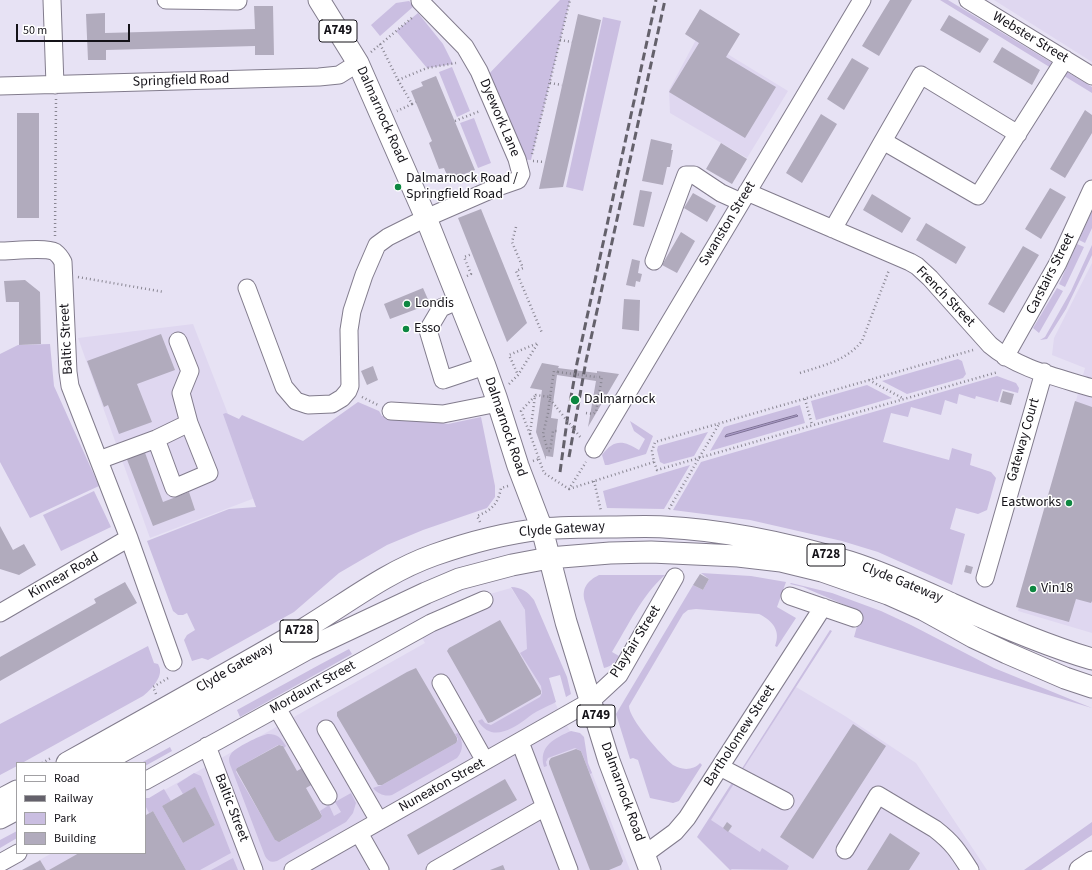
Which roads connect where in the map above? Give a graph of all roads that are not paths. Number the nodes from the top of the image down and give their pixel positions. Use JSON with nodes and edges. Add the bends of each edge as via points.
{"nodes":[{"id":1,"x":52,"y":0,"type":"edge"},
{"id":2,"x":166,"y":0,"type":"edge"},
{"id":3,"x":318,"y":0,"type":"edge"},
{"id":4,"x":862,"y":0,"type":"edge"},
{"id":5,"x":968,"y":0,"type":"edge"},
{"id":6,"x":238,"y":1,"type":"dead end"},
{"id":7,"x":423,"y":4,"type":"edge"},
{"id":8,"x":1065,"y":59,"type":"junction"},
{"id":9,"x":358,"y":63,"type":"junction"},
{"id":10,"x":1092,"y":76,"type":"edge"},
{"id":11,"x":55,"y":85,"type":"junction"},
{"id":12,"x":0,"y":86,"type":"edge"},
{"id":13,"x":1018,"y":134,"type":"junction"},
{"id":14,"x":883,"y":141,"type":"junction"},
{"id":15,"x":1092,"y":189,"type":"edge"},
{"id":16,"x":744,"y":197,"type":"junction"},
{"id":17,"x":426,"y":218,"type":"junction"},
{"id":18,"x":833,"y":229,"type":"junction"},
{"id":19,"x":0,"y":251,"type":"edge"},
{"id":20,"x":654,"y":261,"type":"dead end"},
{"id":21,"x":247,"y":288,"type":"dead end"},
{"id":22,"x":459,"y":300,"type":"junction"},
{"id":23,"x":178,"y":341,"type":"dead end"},
{"id":24,"x":1005,"y":357,"type":"junction"},
{"id":25,"x":485,"y":366,"type":"junction"},
{"id":26,"x":1044,"y":372,"type":"junction"},
{"id":27,"x":1092,"y":388,"type":"edge"},
{"id":28,"x":497,"y":400,"type":"junction"},
{"id":29,"x":391,"y":411,"type":"road end"},
{"id":30,"x":189,"y":423,"type":"junction"},
{"id":31,"x":156,"y":439,"type":"junction"},
{"id":32,"x":588,"y":443,"type":"road end"},
{"id":33,"x":99,"y":460,"type":"junction"},
{"id":34,"x":542,"y":529,"type":"junction"},
{"id":35,"x":129,"y":538,"type":"junction"},
{"id":36,"x":549,"y":558,"type":"junction"},
{"id":37,"x":675,"y":578,"type":"dead end"},
{"id":38,"x":985,"y":578,"type":"dead end"},
{"id":39,"x":790,"y":596,"type":"dead end"},
{"id":40,"x":484,"y":600,"type":"dead end"},
{"id":41,"x":822,"y":607,"type":"junction"},
{"id":42,"x":0,"y":613,"type":"edge"},
{"id":43,"x":854,"y":618,"type":"dead end"},
{"id":44,"x":1092,"y":659,"type":"edge"},
{"id":45,"x":173,"y":662,"type":"dead end"},
{"id":46,"x":441,"y":683,"type":"dead end"},
{"id":47,"x":1091,"y":685,"type":"edge"},
{"id":48,"x":591,"y":702,"type":"junction"},
{"id":49,"x":277,"y":708,"type":"junction"},
{"id":50,"x":326,"y":729,"type":"dead end"},
{"id":51,"x":520,"y":742,"type":"junction"},
{"id":52,"x":207,"y":746,"type":"junction"},
{"id":53,"x":485,"y":761,"type":"junction"},
{"id":54,"x":69,"y":762,"type":"edge"},
{"id":55,"x":103,"y":762,"type":"edge"},
{"id":56,"x":720,"y":767,"type":"junction"},
{"id":57,"x":146,"y":781,"type":"edge"},
{"id":58,"x":16,"y":792,"type":"edge"},
{"id":59,"x":328,"y":796,"type":"dead end"},
{"id":60,"x":0,"y":800,"type":"edge"},
{"id":61,"x":785,"y":801,"type":"dead end"},
{"id":62,"x":545,"y":807,"type":"junction"},
{"id":63,"x":16,"y":810,"type":"edge"},
{"id":64,"x":0,"y":818,"type":"edge"},
{"id":65,"x":379,"y":821,"type":"junction"},
{"id":66,"x":359,"y":833,"type":"junction"},
{"id":67,"x":845,"y":850,"type":"dead end"},
{"id":68,"x":16,"y":854,"type":"edge"},
{"id":69,"x":1092,"y":862,"type":"edge"},
{"id":70,"x":0,"y":863,"type":"edge"},
{"id":71,"x":650,"y":863,"type":"edge"},
{"id":72,"x":254,"y":870,"type":"edge"},
{"id":73,"x":293,"y":870,"type":"edge"},
{"id":74,"x":380,"y":870,"type":"edge"},
{"id":75,"x":435,"y":870,"type":"edge"},
{"id":76,"x":569,"y":870,"type":"edge"},
{"id":77,"x":970,"y":870,"type":"edge"},
{"id":78,"x":1080,"y":870,"type":"edge"}],
"edges":[{"from":1,"to":11,"type":"street"},
{"from":2,"to":6,"type":"street"},
{"from":3,"to":9,"type":"main road","name":"Dalmarnock Road","number":"A749"},
{"from":4,"to":16,"type":"street","name":"Swanston Street"},
{"from":5,"to":8,"type":"street","name":"Webster Street"},
{"from":7,"to":17,"type":"street","name":"Dyework Lane","via":[[461,42],[471,57],[517,159],[521,174],[518,180]]},
{"from":8,"to":10,"type":"street","name":"Webster Street"},
{"from":8,"to":13,"type":"street"},
{"from":9,"to":11,"type":"street","name":"Springfield Road","via":[[339,75],[319,78]]},
{"from":9,"to":17,"type":"main road","name":"Dalmarnock Road","number":"A749"},
{"from":11,"to":12,"type":"street","name":"Springfield Road"},
{"from":13,"to":14,"type":"street","via":[[978,196]]},
{"from":13,"to":14,"type":"street","via":[[921,75]]},
{"from":14,"to":18,"type":"street"},
{"from":15,"to":24,"type":"street","name":"Carstairs Street","via":[[1058,263]]},
{"from":16,"to":18,"type":"street","name":"French Street"},
{"from":16,"to":20,"type":"street","name":"French Street","via":[[721,193],[694,175],[686,175]]},
{"from":16,"to":32,"type":"street","name":"Swanston Street"},
{"from":17,"to":21,"type":"street","name":"Dyework Lane","via":[[379,242],[373,250],[352,311],[349,330],[350,386],[342,398],[332,404],[308,405],[296,401],[284,387]]},
{"from":17,"to":22,"type":"main road","name":"Dalmarnock Road","number":"A749"},
{"from":18,"to":24,"type":"street","name":"French Street","via":[[917,266],[990,345]]},
{"from":19,"to":33,"type":"street","name":"Baltic Street","via":[[47,250],[61,258],[69,379]]},
{"from":22,"to":25,"type":"main road","name":"Dalmarnock Road","number":"A749"},
{"from":22,"to":25,"type":"street","via":[[441,308],[428,330],[443,380]]},
{"from":23,"to":30,"type":"street","via":[[190,371],[181,393]]},
{"from":24,"to":26,"type":"street","name":"French Street"},
{"from":25,"to":28,"type":"main road","name":"Dalmarnock Road","number":"A749"},
{"from":26,"to":27,"type":"street","name":"French Street"},
{"from":26,"to":38,"type":"street","name":"Gateway Court"},
{"from":28,"to":29,"type":"street","via":[[443,414]]},
{"from":28,"to":34,"type":"main road","name":"Dalmarnock Road","number":"A749"},
{"from":30,"to":31,"type":"street"},
{"from":30,"to":31,"type":"street","via":[[209,473],[174,488]]},
{"from":31,"to":33,"type":"street"},
{"from":33,"to":35,"type":"street","name":"Baltic Street"},
{"from":34,"to":36,"type":"main road","name":"Dalmarnock Road","number":"A749"},
{"from":34,"to":44,"type":"main road","name":"Clyde Gateway","number":"A728","via":[[638,526],[692,530],[778,544],[825,555],[885,575],[1046,644]]},
{"from":34,"to":54,"type":"main road","name":"Clyde Gateway","number":"A728","via":[[472,544],[432,556],[397,572],[362,591],[307,627]]},
{"from":35,"to":42,"type":"street","name":"Kinnear Road"},
{"from":35,"to":45,"type":"street","name":"Baltic Street"},
{"from":36,"to":47,"type":"main road","name":"Clyde Gateway","number":"A728","via":[[651,552],[738,556],[781,561],[822,571],[888,594],[990,645],[1065,678]]},
{"from":36,"to":48,"type":"main road","name":"Dalmarnock Road","number":"A749"},
{"from":36,"to":55,"type":"main road","name":"Clyde Gateway","number":"A728","via":[[478,574],[415,598],[307,649]]},
{"from":37,"to":48,"type":"street","name":"Playfair Street","via":[[619,675]]},
{"from":39,"to":41,"type":"street"},
{"from":40,"to":49,"type":"street","name":"Mordaunt Street","via":[[431,623]]},
{"from":41,"to":43,"type":"street"},
{"from":41,"to":56,"type":"street","name":"Bartholomew Street"},
{"from":46,"to":53,"type":"street"},
{"from":48,"to":51,"type":"street","name":"Nuneaton Street"},
{"from":48,"to":71,"type":"main road","name":"Dalmarnock Road","number":"A749","via":[[615,778]]},
{"from":49,"to":52,"type":"street","name":"Mordaunt Street"},
{"from":49,"to":59,"type":"street"},
{"from":50,"to":65,"type":"street"},
{"from":51,"to":53,"type":"street","name":"Nuneaton Street"},
{"from":51,"to":62,"type":"street"},
{"from":52,"to":57,"type":"street","name":"Mordaunt Street"},
{"from":52,"to":72,"type":"street","name":"Baltic Street"},
{"from":53,"to":65,"type":"street","name":"Nuneaton Street"},
{"from":56,"to":61,"type":"street"},
{"from":56,"to":71,"type":"street","name":"Bartholomew Street","via":[[683,824],[670,836]]},
{"from":58,"to":60,"type":"main road"},
{"from":62,"to":75,"type":"street"},
{"from":62,"to":76,"type":"street"},
{"from":63,"to":64,"type":"main road"},
{"from":65,"to":66,"type":"street","name":"Nuneaton Street"},
{"from":66,"to":73,"type":"street","name":"Nuneaton Street"},
{"from":66,"to":74,"type":"street"},
{"from":67,"to":77,"type":"street","via":[[878,795],[943,835],[955,846]]},
{"from":68,"to":70,"type":"street"},
{"from":69,"to":78,"type":"main road"}]}
